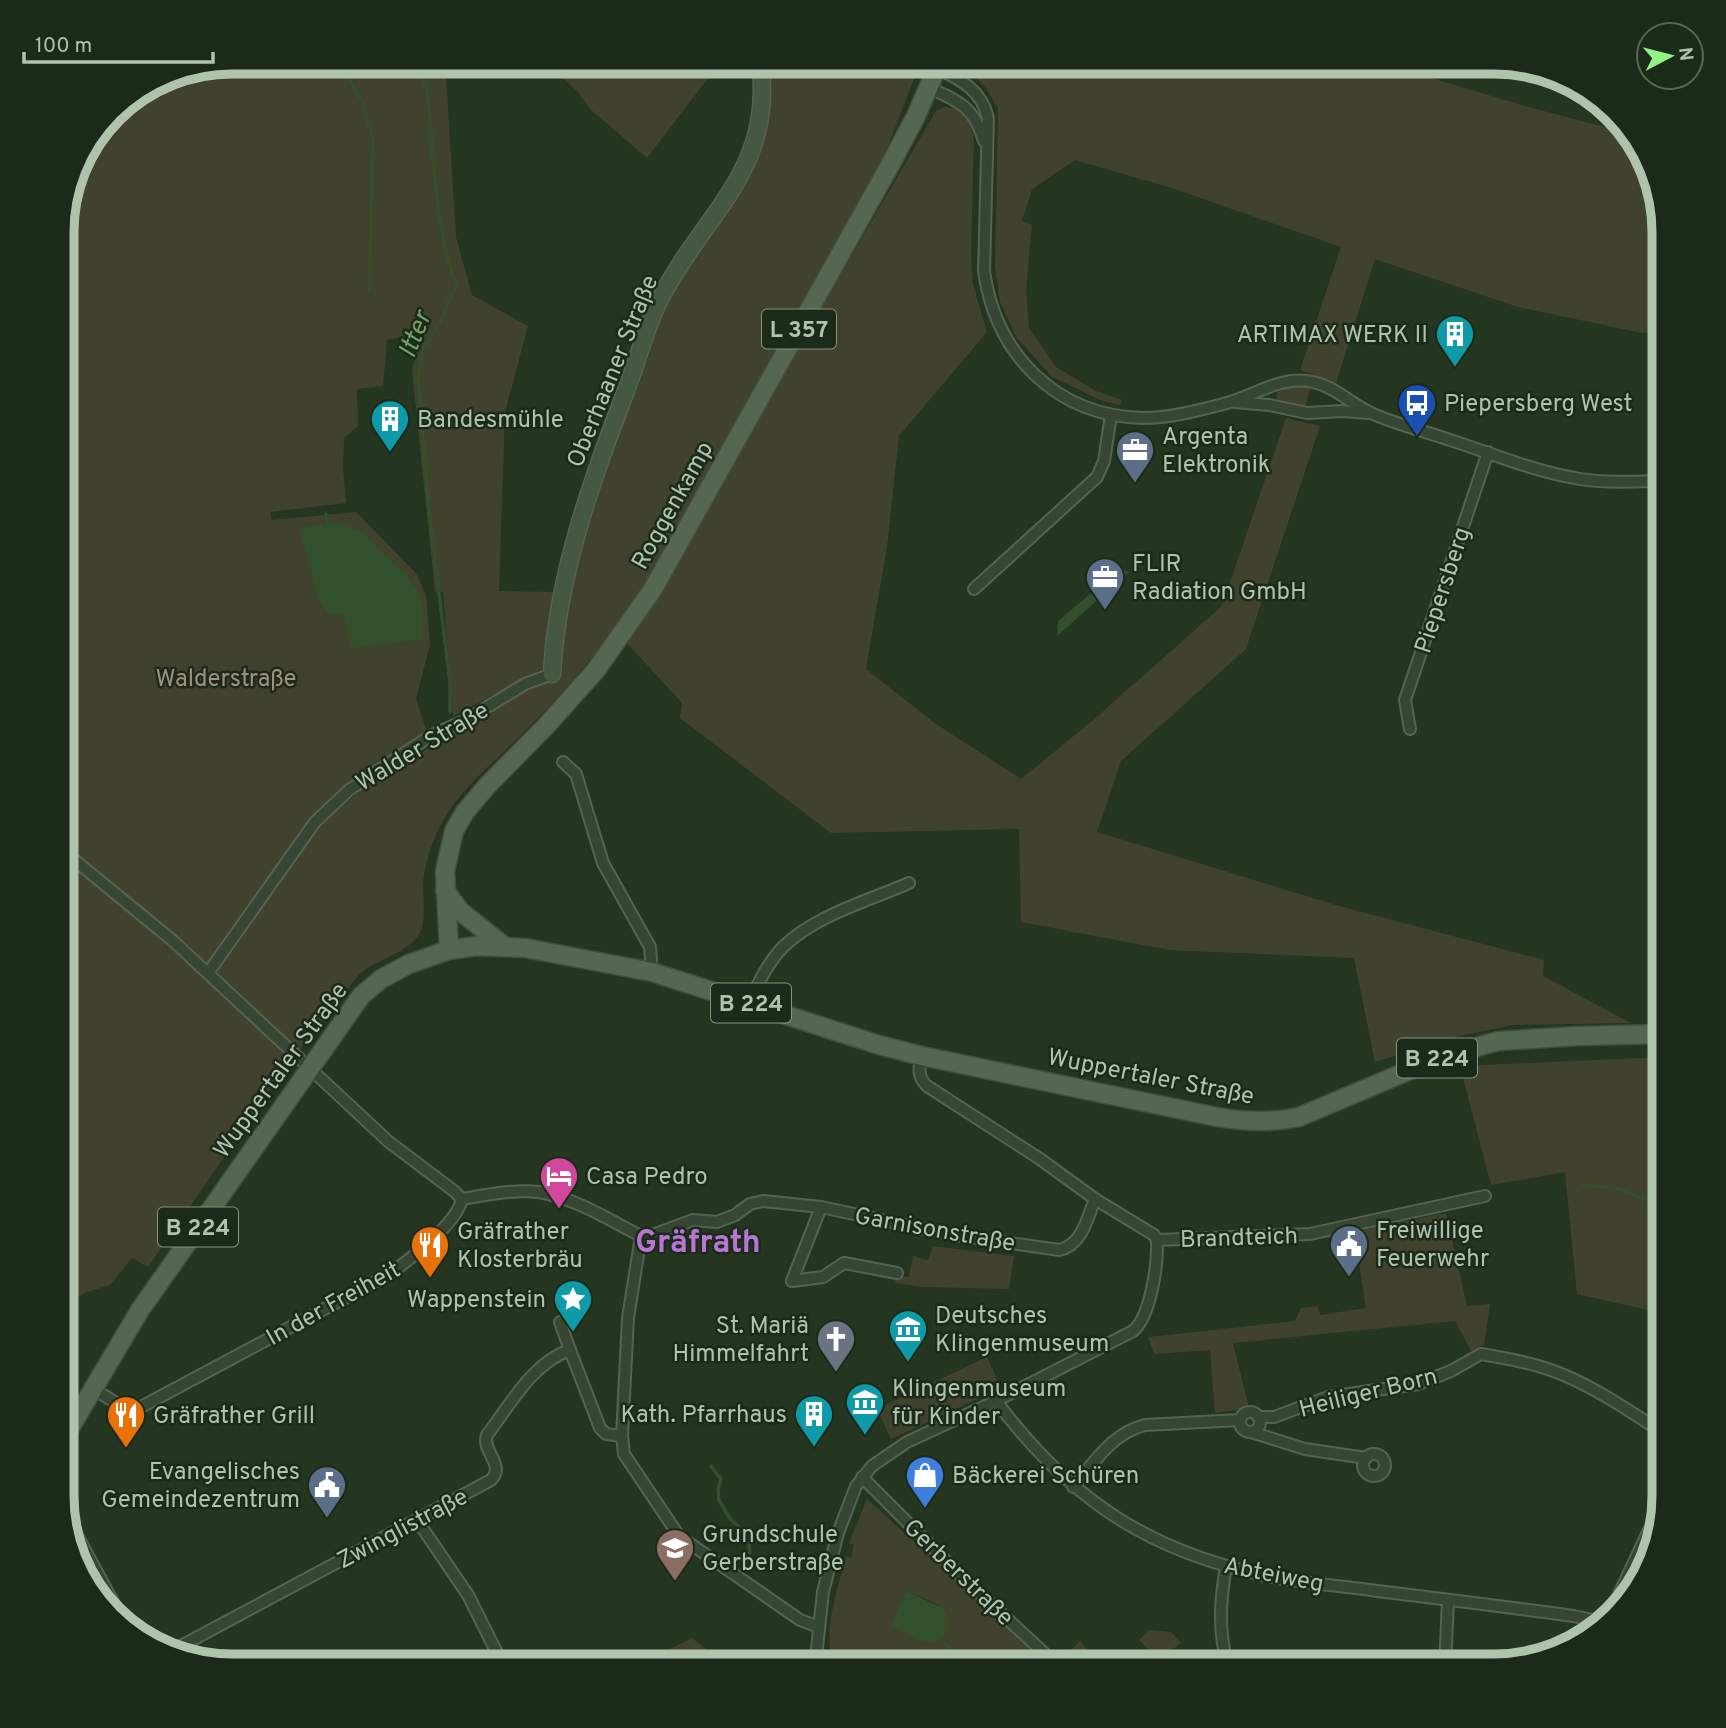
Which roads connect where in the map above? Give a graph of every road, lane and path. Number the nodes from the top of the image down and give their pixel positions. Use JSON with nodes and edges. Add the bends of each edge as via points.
{"nodes":[{"id":1,"x":762,"y":74,"type":"edge"},
{"id":2,"x":935,"y":74,"type":"edge"},
{"id":3,"x":950,"y":74,"type":"edge"},
{"id":4,"x":929,"y":88,"type":"junction"},
{"id":5,"x":987,"y":150,"type":"junction"},
{"id":6,"x":1230,"y":402,"type":"junction"},
{"id":7,"x":1371,"y":413,"type":"junction"},
{"id":8,"x":1111,"y":415,"type":"junction"},
{"id":9,"x":1488,"y":452,"type":"junction"},
{"id":10,"x":1652,"y":481,"type":"edge"},
{"id":11,"x":974,"y":589,"type":"dead end"},
{"id":12,"x":552,"y":674,"type":"joint"},
{"id":13,"x":1410,"y":729,"type":"dead end"},
{"id":14,"x":563,"y":762,"type":"dead end"},
{"id":15,"x":74,"y":859,"type":"edge"},
{"id":16,"x":909,"y":883,"type":"dead end"},
{"id":17,"x":444,"y":890,"type":"junction"},
{"id":18,"x":504,"y":946,"type":"junction"},
{"id":19,"x":449,"y":950,"type":"junction"},
{"id":20,"x":652,"y":972,"type":"junction"},
{"id":21,"x":208,"y":973,"type":"junction"},
{"id":22,"x":749,"y":1003,"type":"junction"},
{"id":23,"x":1652,"y":1034,"type":"edge"},
{"id":24,"x":922,"y":1056,"type":"junction"},
{"id":25,"x":310,"y":1069,"type":"junction"},
{"id":26,"x":1485,"y":1196,"type":"dead end"},
{"id":27,"x":462,"y":1199,"type":"junction"},
{"id":28,"x":1095,"y":1199,"type":"junction"},
{"id":29,"x":821,"y":1207,"type":"junction"},
{"id":30,"x":640,"y":1236,"type":"junction"},
{"id":31,"x":1157,"y":1240,"type":"junction"},
{"id":32,"x":897,"y":1273,"type":"dead end"},
{"id":33,"x":560,"y":1322,"type":"dead end"},
{"id":34,"x":568,"y":1351,"type":"junction"},
{"id":35,"x":92,"y":1388,"type":"junction"},
{"id":36,"x":996,"y":1401,"type":"junction"},
{"id":37,"x":1258,"y":1417,"type":"junction"},
{"id":38,"x":74,"y":1420,"type":"edge"},
{"id":39,"x":1240,"y":1420,"type":"junction"},
{"id":40,"x":1652,"y":1426,"type":"edge"},
{"id":41,"x":1251,"y":1432,"type":"junction"},
{"id":42,"x":621,"y":1436,"type":"junction"},
{"id":43,"x":1366,"y":1458,"type":"dead end"},
{"id":44,"x":862,"y":1477,"type":"junction"},
{"id":45,"x":1073,"y":1487,"type":"junction"},
{"id":46,"x":417,"y":1520,"type":"junction"},
{"id":47,"x":1647,"y":1535,"type":"edge"},
{"id":48,"x":81,"y":1542,"type":"edge"},
{"id":49,"x":1226,"y":1566,"type":"junction"},
{"id":50,"x":1622,"y":1589,"type":"edge"},
{"id":51,"x":112,"y":1600,"type":"edge"},
{"id":52,"x":1448,"y":1600,"type":"junction"},
{"id":53,"x":1592,"y":1620,"type":"edge"},
{"id":54,"x":818,"y":1627,"type":"junction"},
{"id":55,"x":181,"y":1646,"type":"edge"},
{"id":56,"x":498,"y":1654,"type":"edge"},
{"id":57,"x":817,"y":1654,"type":"edge"},
{"id":58,"x":1045,"y":1654,"type":"edge"},
{"id":59,"x":1225,"y":1654,"type":"edge"},
{"id":60,"x":1445,"y":1654,"type":"edge"}],
"edges":[{"from":1,"to":12,"type":"street","name":"Oberhaaner Straße","via":[[764,93],[751,157],[660,300],[588,495],[560,610]]},
{"from":2,"to":4,"type":"main road","name":"Roggenkamp","number":"L 357"},
{"from":3,"to":5,"type":"street","via":[[978,94],[985,105]]},
{"from":4,"to":5,"type":"street","via":[[960,100],[981,131]]},
{"from":4,"to":17,"type":"main road","name":"Roggenkamp","number":"L 357","via":[[653,589],[596,670],[465,812],[448,850]]},
{"from":5,"to":8,"type":"street","via":[[984,271],[998,325],[1022,362],[1041,380],[1076,403]]},
{"from":6,"to":7,"type":"street","via":[[1307,413]]},
{"from":6,"to":7,"type":"street","via":[[1302,380],[1327,386]]},
{"from":6,"to":8,"type":"street","via":[[1163,417]]},
{"from":7,"to":9,"type":"street"},
{"from":8,"to":11,"type":"street","via":[[1097,477]]},
{"from":9,"to":10,"type":"street","via":[[1576,479]]},
{"from":9,"to":13,"type":"street","name":"Piepersberg","via":[[1405,700]]},
{"from":12,"to":21,"type":"street","name":"Walder Straße","via":[[432,735],[349,790],[315,822]]},
{"from":14,"to":20,"type":"street","via":[[576,774],[603,863],[650,947]]},
{"from":15,"to":21,"type":"street"},
{"from":16,"to":22,"type":"street","via":[[800,934],[775,956]]},
{"from":17,"to":18,"type":"main road","via":[[460,911]]},
{"from":17,"to":19,"type":"main road","name":"Roggenkamp","number":"L 357"},
{"from":18,"to":19,"type":"main road","name":"Wuppertaler Straße","number":"B 224"},
{"from":18,"to":20,"type":"main road","name":"Wuppertaler Straße","number":"B 224"},
{"from":19,"to":25,"type":"main road","name":"Wuppertaler Straße","number":"B 224","via":[[409,964],[361,996]]},
{"from":20,"to":22,"type":"main road","name":"Wuppertaler Straße","number":"B 224"},
{"from":21,"to":25,"type":"street"},
{"from":22,"to":24,"type":"main road","name":"Wuppertaler Straße","number":"B 224"},
{"from":23,"to":24,"type":"main road","name":"Wuppertaler Straße","number":"B 224","via":[[1497,1041],[1441,1057],[1277,1122],[1217,1117]]},
{"from":24,"to":28,"type":"street","via":[[920,1077],[927,1086]]},
{"from":25,"to":27,"type":"street","via":[[389,1142]]},
{"from":25,"to":35,"type":"main road","name":"Wuppertaler Straße","number":"B 224","via":[[140,1310]]},
{"from":26,"to":31,"type":"street","name":"Brandteich","via":[[1310,1234]]},
{"from":27,"to":30,"type":"street","via":[[540,1192]]},
{"from":27,"to":35,"type":"street","name":"In der Freiheit","via":[[457,1211],[421,1250],[386,1276],[141,1407],[124,1408]]},
{"from":28,"to":29,"type":"street","name":"Garnisonstraße","via":[[1078,1238],[1059,1250],[948,1234]]},
{"from":28,"to":31,"type":"street"},
{"from":29,"to":30,"type":"street","name":"Garnisonstraße","via":[[763,1201],[717,1222],[692,1220]]},
{"from":29,"to":32,"type":"street","via":[[792,1281],[823,1276],[844,1263]]},
{"from":30,"to":42,"type":"street","via":[[628,1318]]},
{"from":31,"to":36,"type":"street","via":[[1146,1310],[1137,1327]]},
{"from":33,"to":34,"type":"street"},
{"from":34,"to":42,"type":"street","via":[[600,1428]]},
{"from":34,"to":46,"type":"street","name":"Zwinglistraße","via":[[544,1364],[485,1439],[495,1461],[495,1477]]},
{"from":35,"to":38,"type":"main road","name":"Wuppertaler Straße","number":"B 224"},
{"from":36,"to":44,"type":"street","via":[[900,1446]]},
{"from":36,"to":45,"type":"street","name":"Abteiweg","via":[[1035,1450]]},
{"from":37,"to":39,"type":"street","name":"Heiliger Born","via":[[1250,1412]]},
{"from":37,"to":40,"type":"street","name":"Heiliger Born","via":[[1274,1417],[1328,1397],[1418,1384],[1481,1354],[1564,1375]]},
{"from":37,"to":41,"type":"street","via":[[1259,1427]]},
{"from":39,"to":41,"type":"street","via":[[1242,1429]]},
{"from":39,"to":45,"type":"street","name":"Heiliger Born","via":[[1145,1424],[1131,1429],[1110,1443]]},
{"from":41,"to":43,"type":"street","name":"Heiliger Born","via":[[1305,1449]]},
{"from":42,"to":54,"type":"street","via":[[624,1454],[679,1536],[800,1620]]},
{"from":44,"to":54,"type":"street","via":[[838,1533]]},
{"from":44,"to":58,"type":"street","name":"Gerberstraße"},
{"from":45,"to":49,"type":"street","name":"Abteiweg","via":[[1135,1528]]},
{"from":46,"to":55,"type":"street","name":"Zwinglistraße"},
{"from":46,"to":56,"type":"street","via":[[468,1595]]},
{"from":47,"to":50,"type":"street"},
{"from":48,"to":51,"type":"street"},
{"from":49,"to":52,"type":"street","name":"Abteiweg","via":[[1278,1578]]},
{"from":49,"to":59,"type":"street","via":[[1220,1614]]},
{"from":52,"to":53,"type":"street","name":"Abteiweg"},
{"from":52,"to":60,"type":"street"},
{"from":54,"to":57,"type":"street"}]}
